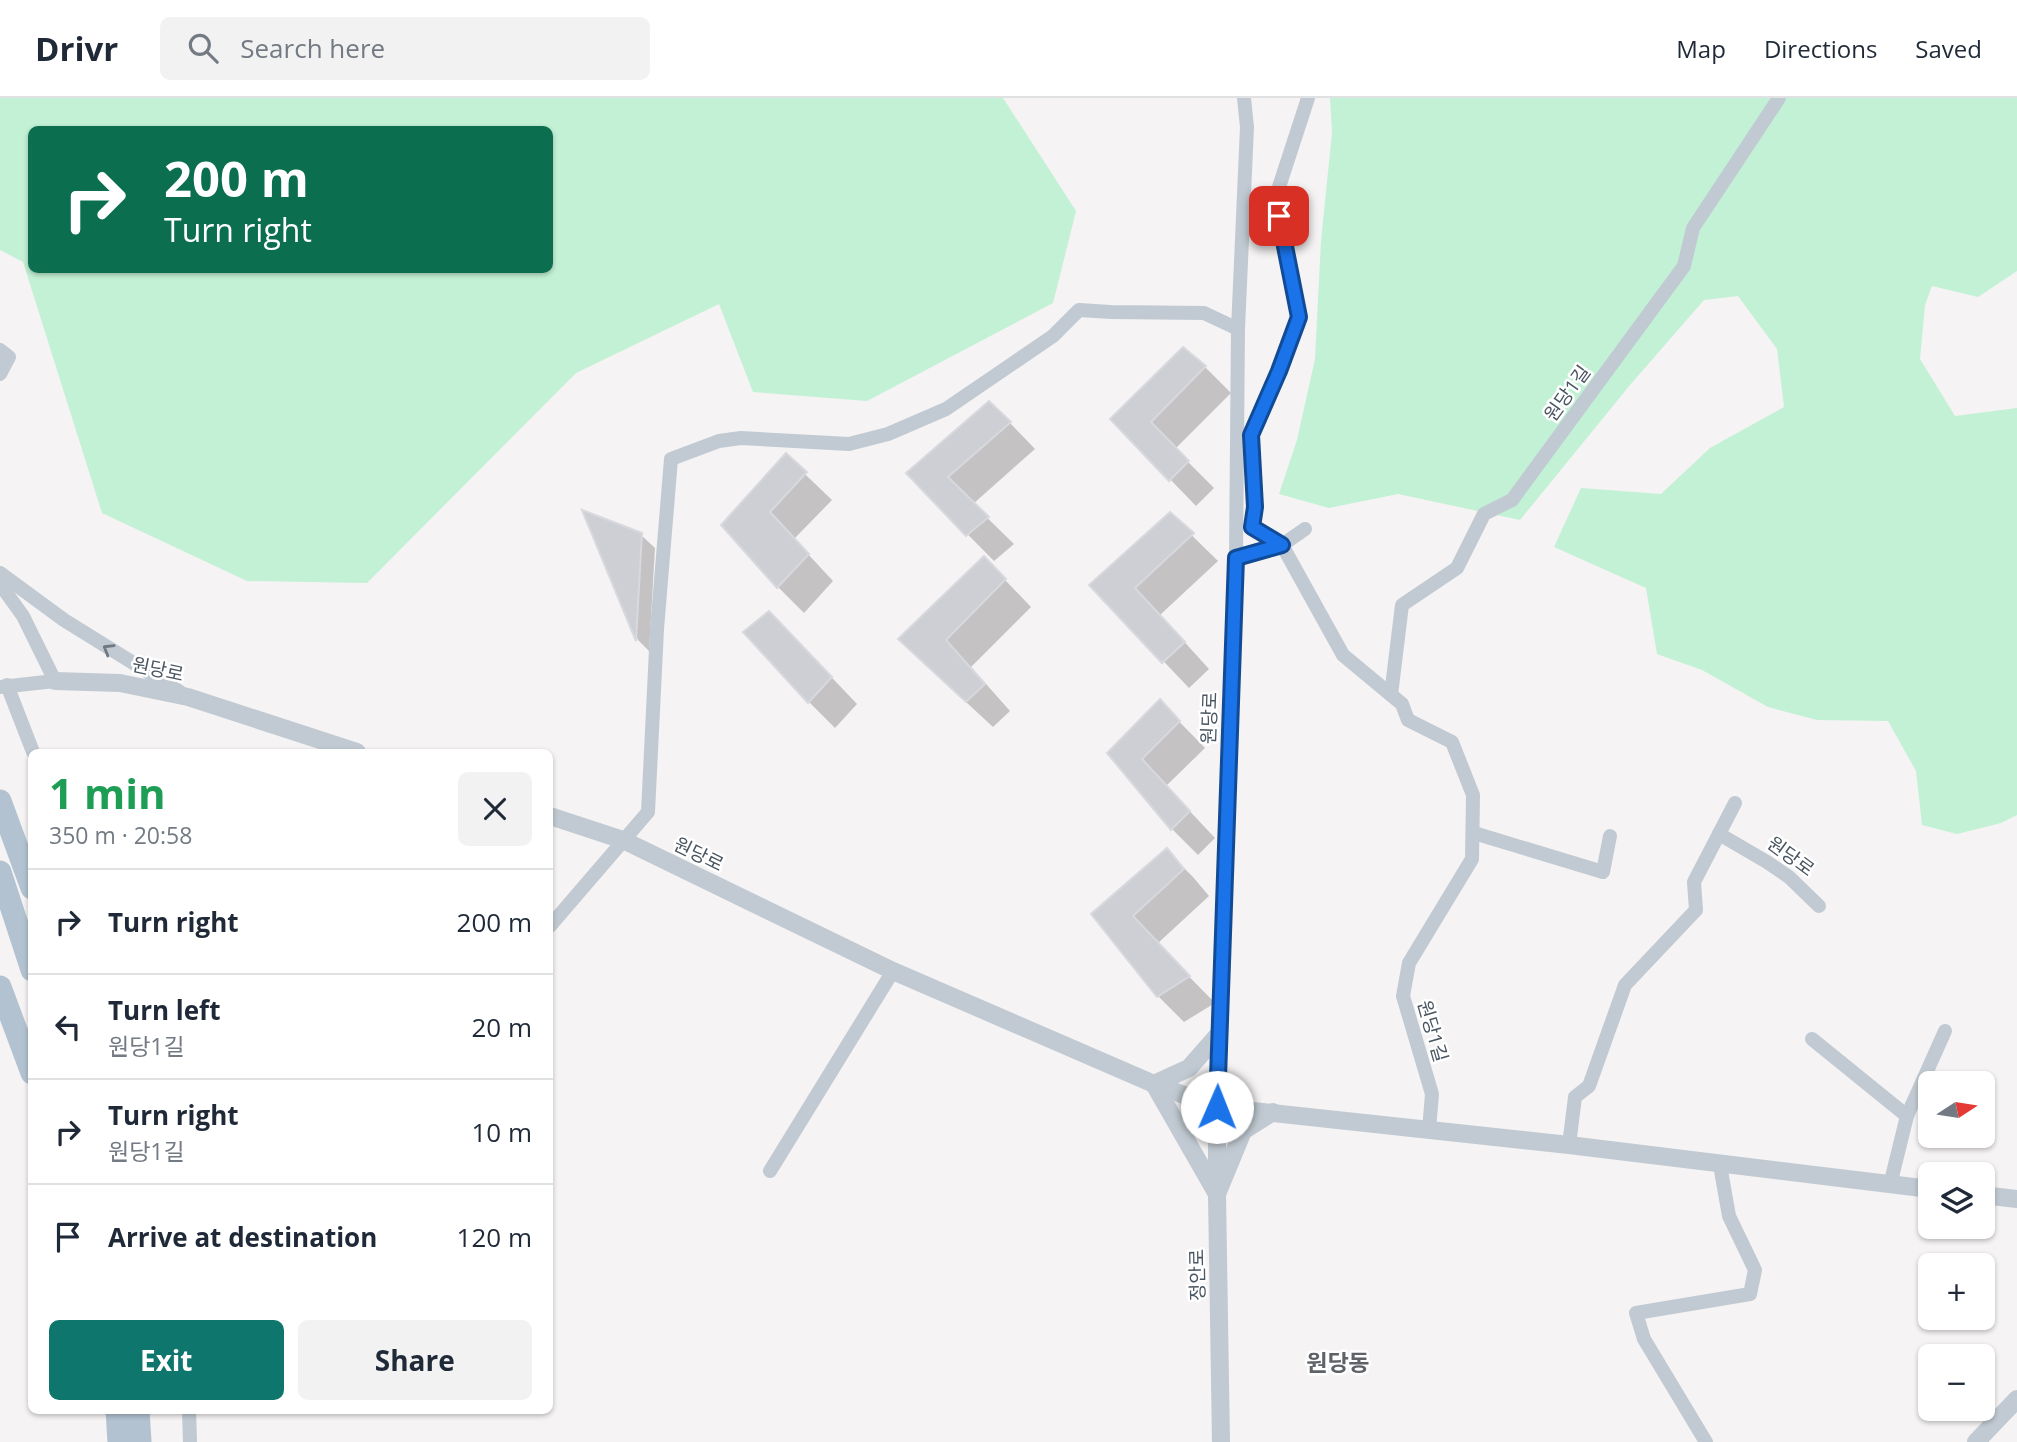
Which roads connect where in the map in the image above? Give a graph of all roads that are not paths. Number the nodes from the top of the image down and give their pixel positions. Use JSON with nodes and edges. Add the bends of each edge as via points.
{"nodes":[{"id":1,"x":1244,"y":98,"type":"edge"},
{"id":2,"x":1308,"y":98,"type":"edge"},
{"id":3,"x":1779,"y":98,"type":"edge"},
{"id":4,"x":1238,"y":329,"type":"junction"},
{"id":5,"x":0,"y":350,"type":"edge"},
{"id":6,"x":0,"y":374,"type":"edge"},
{"id":7,"x":1305,"y":529,"type":"dead end"},
{"id":8,"x":1282,"y":545,"type":"junction"},
{"id":9,"x":1236,"y":558,"type":"junction"},
{"id":10,"x":0,"y":573,"type":"edge"},
{"id":11,"x":0,"y":584,"type":"edge"},
{"id":12,"x":55,"y":681,"type":"junction"},
{"id":13,"x":4,"y":686,"type":"edge"},
{"id":14,"x":1391,"y":695,"type":"junction"},
{"id":15,"x":188,"y":697,"type":"junction"},
{"id":16,"x":32,"y":749,"type":"edge"},
{"id":17,"x":348,"y":749,"type":"edge"},
{"id":18,"x":0,"y":800,"type":"edge"},
{"id":19,"x":1735,"y":803,"type":"dead end"},
{"id":20,"x":553,"y":817,"type":"edge"},
{"id":21,"x":1474,"y":834,"type":"junction"},
{"id":22,"x":1719,"y":834,"type":"junction"},
{"id":23,"x":1610,"y":836,"type":"dead end"},
{"id":24,"x":623,"y":841,"type":"junction"},
{"id":25,"x":0,"y":872,"type":"edge"},
{"id":26,"x":28,"y":877,"type":"edge"},
{"id":27,"x":1819,"y":906,"type":"dead end"},
{"id":28,"x":553,"y":923,"type":"edge"},
{"id":29,"x":28,"y":958,"type":"edge"},
{"id":30,"x":893,"y":971,"type":"junction"},
{"id":31,"x":0,"y":987,"type":"edge"},
{"id":32,"x":1944,"y":1031,"type":"dead end"},
{"id":33,"x":1218,"y":1035,"type":"junction"},
{"id":34,"x":1812,"y":1039,"type":"dead end"},
{"id":35,"x":28,"y":1062,"type":"edge"},
{"id":36,"x":1154,"y":1084,"type":"junction"},
{"id":37,"x":1217,"y":1107,"type":"junction"},
{"id":38,"x":1273,"y":1112,"type":"junction"},
{"id":39,"x":1907,"y":1116,"type":"junction"},
{"id":40,"x":1429,"y":1130,"type":"junction"},
{"id":41,"x":1569,"y":1145,"type":"junction"},
{"id":42,"x":1720,"y":1165,"type":"junction"},
{"id":43,"x":770,"y":1171,"type":"dead end"},
{"id":44,"x":1890,"y":1185,"type":"junction"},
{"id":45,"x":1918,"y":1188,"type":"edge"},
{"id":46,"x":1217,"y":1194,"type":"junction"},
{"id":47,"x":1995,"y":1196,"type":"edge"},
{"id":48,"x":2017,"y":1199,"type":"edge"},
{"id":49,"x":2017,"y":1399,"type":"edge"},
{"id":50,"x":117,"y":1414,"type":"edge"},
{"id":51,"x":138,"y":1414,"type":"edge"},
{"id":52,"x":189,"y":1414,"type":"edge"},
{"id":53,"x":119,"y":1442,"type":"edge"},
{"id":54,"x":140,"y":1442,"type":"edge"},
{"id":55,"x":190,"y":1442,"type":"edge"},
{"id":56,"x":1221,"y":1442,"type":"edge"},
{"id":57,"x":1706,"y":1442,"type":"edge"},
{"id":58,"x":1976,"y":1442,"type":"edge"}],
"edges":[{"from":1,"to":4,"type":"street","name":"원당로","via":[[1247,127]]},
{"from":2,"to":8,"type":"street","via":[[1279,187],[1279,216],[1299,317],[1251,435],[1252,527]]},
{"from":3,"to":14,"type":"street","name":"원당1길","via":[[1693,228],[1684,266],[1512,500],[1484,514],[1457,568],[1402,605]]},
{"from":4,"to":9,"type":"street","name":"원당로"},
{"from":4,"to":24,"type":"street","via":[[1205,313],[1079,310],[1053,336],[946,409],[888,435],[849,444],[741,438],[671,459],[648,812]]},
{"from":5,"to":6,"type":"street","via":[[9,357]]},
{"from":7,"to":8,"type":"street"},
{"from":8,"to":9,"type":"street"},
{"from":8,"to":14,"type":"street","name":"원당1길","via":[[1343,655]]},
{"from":9,"to":33,"type":"street","name":"원당로"},
{"from":15,"to":10,"type":"street","one_way":true,"via":[[64,620]]},
{"from":11,"to":12,"type":"street","via":[[23,616]]},
{"from":12,"to":13,"type":"street"},
{"from":12,"to":15,"type":"street","name":"원당로","via":[[120,683]]},
{"from":13,"to":16,"type":"street"},
{"from":14,"to":21,"type":"street","name":"원당1길","via":[[1402,704],[1408,720],[1452,742],[1473,795]]},
{"from":15,"to":17,"type":"street","name":"원당로"},
{"from":18,"to":26,"type":"main road"},
{"from":19,"to":22,"type":"street"},
{"from":20,"to":24,"type":"street","name":"원당로"},
{"from":21,"to":23,"type":"street","via":[[1603,872]]},
{"from":21,"to":40,"type":"street","name":"원당1길","via":[[1472,859],[1409,963],[1403,996],[1432,1094]]},
{"from":22,"to":27,"type":"street","name":"원당로","via":[[1789,877]]},
{"from":22,"to":41,"type":"street","via":[[1694,882],[1696,910],[1625,985],[1588,1086],[1575,1097]]},
{"from":24,"to":28,"type":"street"},
{"from":24,"to":30,"type":"street","name":"원당로"},
{"from":25,"to":29,"type":"main road"},
{"from":30,"to":36,"type":"street","name":"원당로"},
{"from":30,"to":43,"type":"street"},
{"from":31,"to":35,"type":"main road"},
{"from":32,"to":39,"type":"street"},
{"from":33,"to":36,"type":"street","via":[[1189,1068]]},
{"from":33,"to":37,"type":"street","name":"원당로"},
{"from":34,"to":39,"type":"street"},
{"from":36,"to":37,"type":"street","name":"원당로"},
{"from":36,"to":46,"type":"street"},
{"from":37,"to":38,"type":"street","name":"원당로"},
{"from":37,"to":46,"type":"street","name":"정안로"},
{"from":38,"to":40,"type":"street","name":"원당로"},
{"from":38,"to":46,"type":"street","via":[[1243,1131]]},
{"from":39,"to":44,"type":"street"},
{"from":40,"to":41,"type":"street","name":"원당로"},
{"from":41,"to":42,"type":"street","name":"원당로"},
{"from":42,"to":44,"type":"street","name":"원당로"},
{"from":42,"to":57,"type":"street","via":[[1729,1216],[1755,1270],[1750,1294],[1636,1313],[1644,1339]]},
{"from":44,"to":45,"type":"street","name":"원당로"},
{"from":46,"to":56,"type":"street","name":"정안로"},
{"from":47,"to":48,"type":"street"},
{"from":49,"to":58,"type":"street"},
{"from":50,"to":53,"type":"main road"},
{"from":51,"to":54,"type":"main road"},
{"from":52,"to":55,"type":"street"}]}
